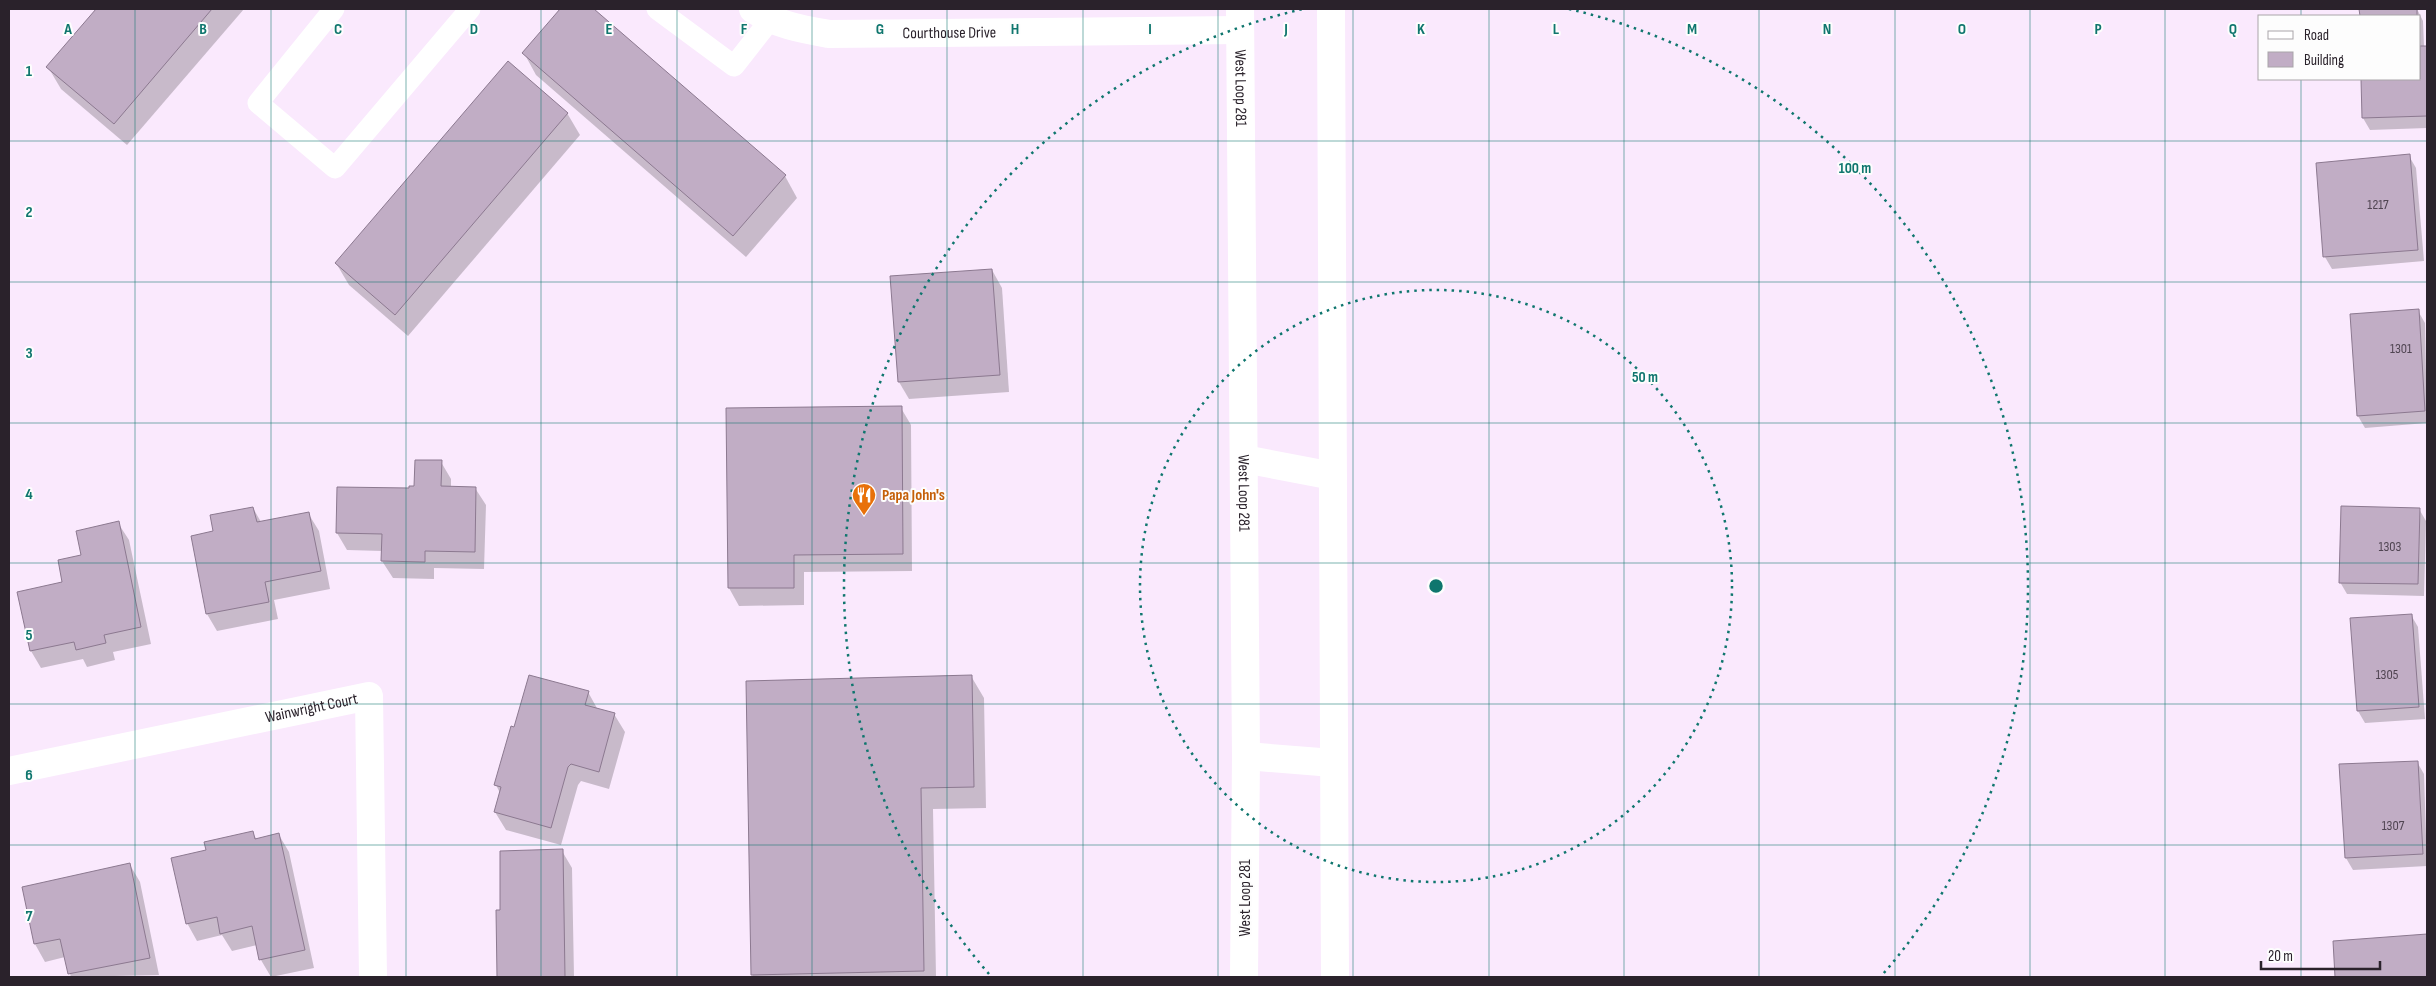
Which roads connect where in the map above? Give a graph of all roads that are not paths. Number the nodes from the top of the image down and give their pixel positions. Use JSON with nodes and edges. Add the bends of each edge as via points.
{"nodes":[{"id":1,"x":334,"y":9,"type":"edge"},
{"id":2,"x":470,"y":9,"type":"edge"},
{"id":3,"x":657,"y":9,"type":"edge"},
{"id":4,"x":1331,"y":9,"type":"edge"},
{"id":5,"x":762,"y":14,"type":"edge"},
{"id":6,"x":1240,"y":19,"type":"edge"},
{"id":7,"x":1244,"y":459,"type":"junction"},
{"id":8,"x":1333,"y":476,"type":"junction"},
{"id":9,"x":1246,"y":756,"type":"junction"},
{"id":10,"x":1333,"y":763,"type":"junction"},
{"id":11,"x":9,"y":771,"type":"edge"},
{"id":12,"x":372,"y":977,"type":"edge"},
{"id":13,"x":1238,"y":977,"type":"edge"},
{"id":14,"x":1244,"y":977,"type":"edge"},
{"id":15,"x":1336,"y":977,"type":"edge"}],
"edges":[{"from":1,"to":2,"type":"lane","via":[[258,103],[335,168]]},
{"from":3,"to":5,"type":"lane","via":[[734,66]]},
{"from":4,"to":8,"type":"main road"},
{"from":5,"to":6,"type":"main road","name":"Courthouse Drive","via":[[829,34]]},
{"from":6,"to":7,"type":"main road","name":"West Loop 281"},
{"from":7,"to":8,"type":"main road"},
{"from":7,"to":9,"type":"main road","name":"West Loop 281"},
{"from":8,"to":10,"type":"main road"},
{"from":9,"to":10,"type":"main road"},
{"from":9,"to":14,"type":"main road","name":"West Loop 281"},
{"from":10,"to":15,"type":"main road"},
{"from":11,"to":12,"type":"main road","name":"Wainwright Court","via":[[369,696]]},
{"from":13,"to":14,"type":"lane"}]}
